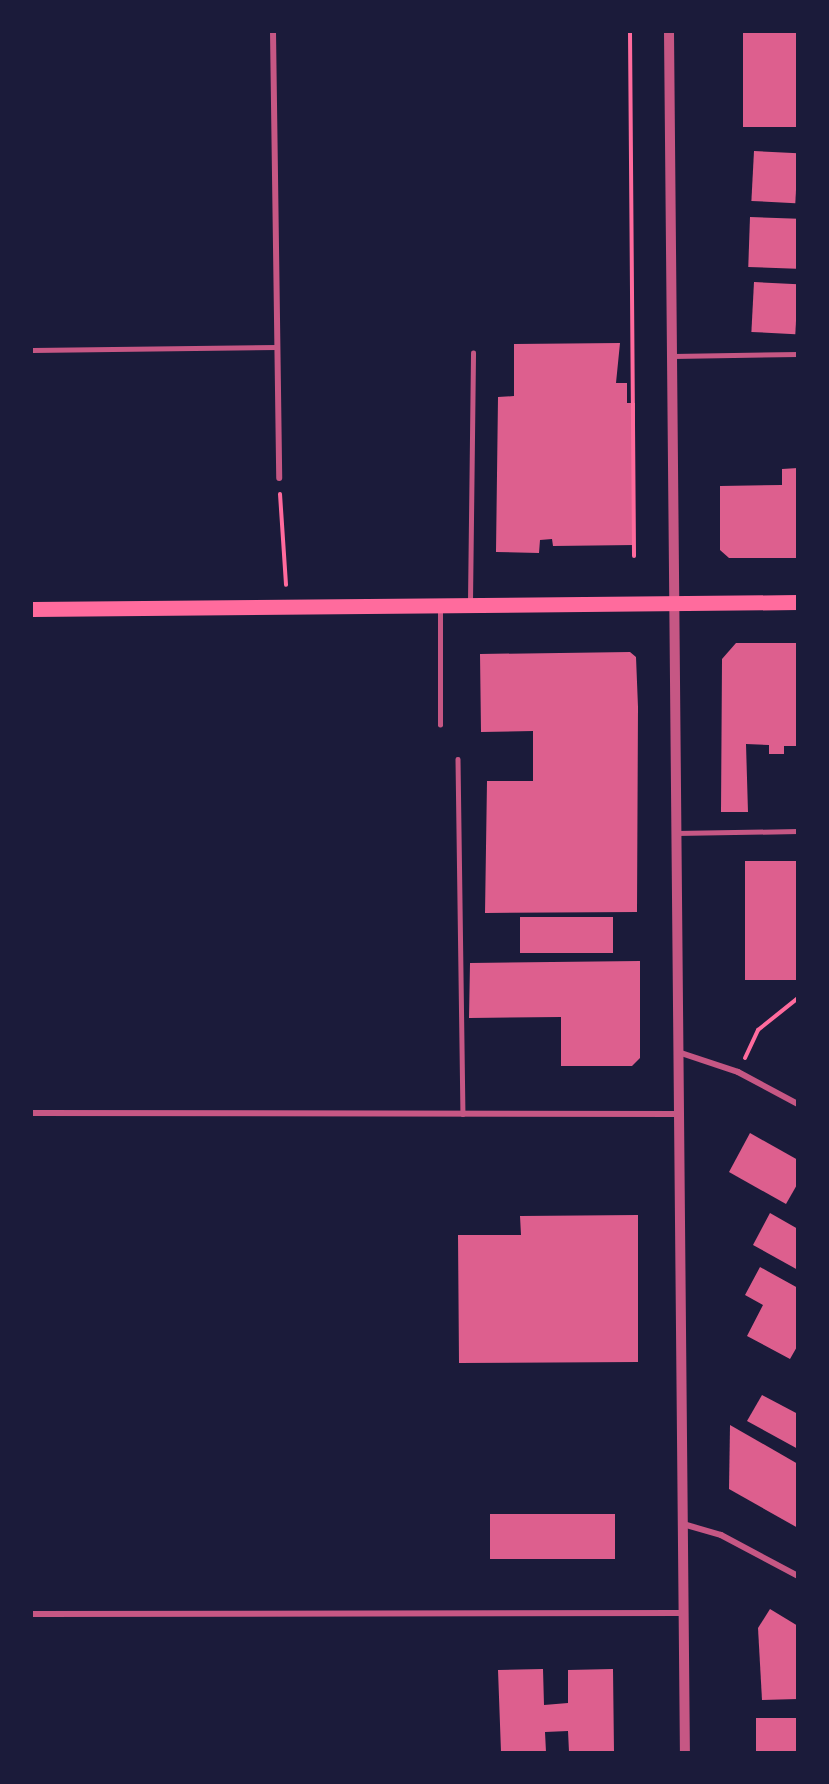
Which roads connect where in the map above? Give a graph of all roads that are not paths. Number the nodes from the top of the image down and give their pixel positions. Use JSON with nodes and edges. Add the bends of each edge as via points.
{"nodes":[{"id":1,"x":273,"y":32,"type":"edge"},
{"id":2,"x":669,"y":32,"type":"edge"},
{"id":3,"x":277,"y":347,"type":"junction"},
{"id":4,"x":32,"y":350,"type":"edge"},
{"id":5,"x":472,"y":353,"type":"dead end"},
{"id":6,"x":798,"y":354,"type":"edge"},
{"id":7,"x":673,"y":356,"type":"junction"},
{"id":8,"x":279,"y":478,"type":"road end"},
{"id":9,"x":798,"y":602,"type":"edge"},
{"id":10,"x":674,"y":605,"type":"junction"},
{"id":11,"x":440,"y":607,"type":"junction"},
{"id":12,"x":470,"y":607,"type":"junction"},
{"id":13,"x":32,"y":609,"type":"edge"},
{"id":14,"x":440,"y":725,"type":"dead end"},
{"id":15,"x":459,"y":759,"type":"dead end"},
{"id":16,"x":798,"y":831,"type":"edge"},
{"id":17,"x":676,"y":833,"type":"junction"},
{"id":18,"x":678,"y":1052,"type":"junction"},
{"id":19,"x":798,"y":1104,"type":"edge"},
{"id":20,"x":32,"y":1113,"type":"edge"},
{"id":21,"x":463,"y":1114,"type":"junction"},
{"id":22,"x":679,"y":1114,"type":"junction"},
{"id":23,"x":683,"y":1524,"type":"junction"},
{"id":24,"x":798,"y":1576,"type":"edge"},
{"id":25,"x":683,"y":1613,"type":"junction"},
{"id":26,"x":32,"y":1614,"type":"edge"},
{"id":27,"x":685,"y":1752,"type":"edge"}],
"edges":[{"from":1,"to":3,"type":"street"},
{"from":2,"to":7,"type":"street"},
{"from":3,"to":4,"type":"lane"},
{"from":3,"to":8,"type":"street"},
{"from":5,"to":12,"type":"lane"},
{"from":6,"to":7,"type":"lane"},
{"from":7,"to":10,"type":"street"},
{"from":9,"to":10,"type":"main road"},
{"from":10,"to":12,"type":"main road"},
{"from":10,"to":17,"type":"street"},
{"from":11,"to":12,"type":"main road"},
{"from":11,"to":13,"type":"main road"},
{"from":11,"to":14,"type":"lane"},
{"from":15,"to":21,"type":"lane"},
{"from":16,"to":17,"type":"lane"},
{"from":17,"to":18,"type":"street"},
{"from":18,"to":19,"type":"street","via":[[738,1072]]},
{"from":18,"to":22,"type":"street"},
{"from":20,"to":21,"type":"street"},
{"from":21,"to":22,"type":"street"},
{"from":22,"to":23,"type":"street"},
{"from":23,"to":24,"type":"street","via":[[721,1535]]},
{"from":23,"to":25,"type":"street"},
{"from":25,"to":26,"type":"street"},
{"from":25,"to":27,"type":"street"}]}
